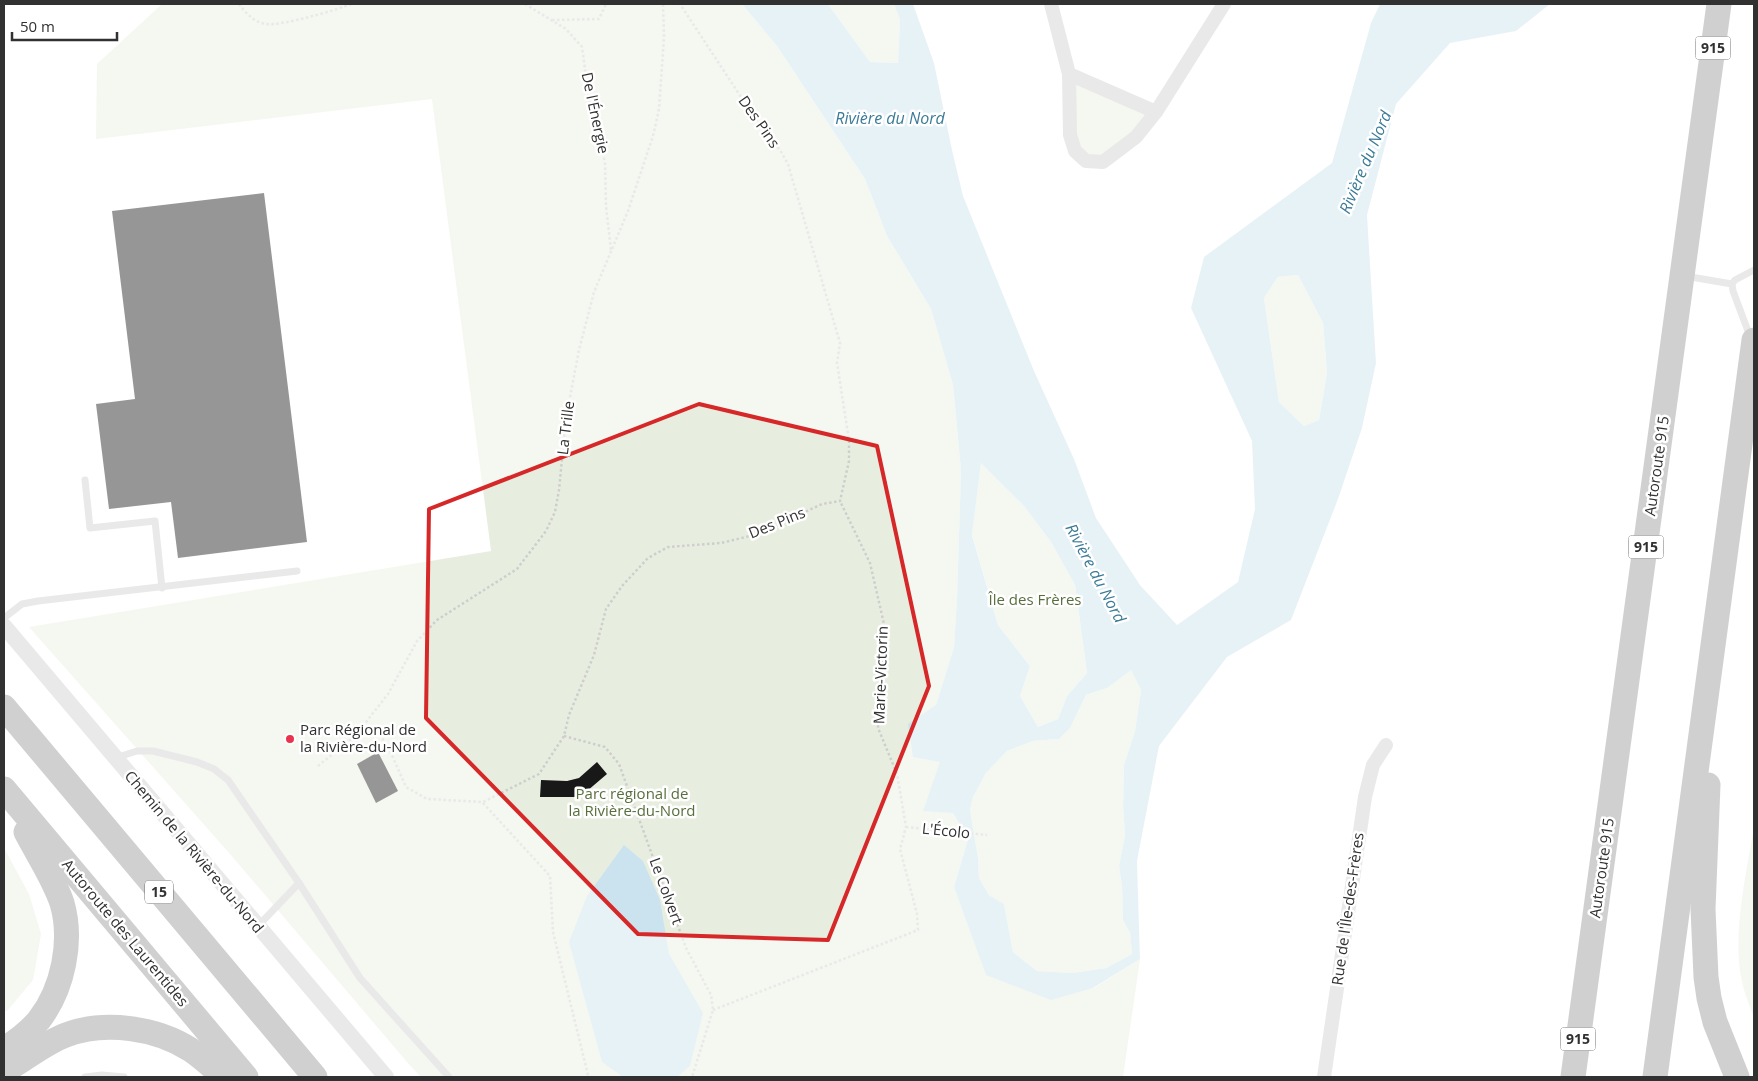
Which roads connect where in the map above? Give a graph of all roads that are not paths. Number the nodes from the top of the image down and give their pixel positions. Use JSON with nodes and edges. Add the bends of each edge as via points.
{"nodes":[{"id":1,"x":1051,"y":4,"type":"edge"},
{"id":2,"x":1224,"y":4,"type":"edge"},
{"id":3,"x":1719,"y":4,"type":"edge"},
{"id":4,"x":1069,"y":74,"type":"junction"},
{"id":5,"x":1156,"y":112,"type":"junction"},
{"id":6,"x":1754,"y":270,"type":"edge"},
{"id":7,"x":1682,"y":276,"type":"junction"},
{"id":8,"x":1732,"y":284,"type":"junction"},
{"id":9,"x":1754,"y":343,"type":"edge"},
{"id":10,"x":84,"y":480,"type":"dead end"},
{"id":11,"x":297,"y":571,"type":"dead end"},
{"id":12,"x":162,"y":588,"type":"junction"},
{"id":13,"x":4,"y":618,"type":"edge"},
{"id":14,"x":4,"y":626,"type":"edge"},
{"id":15,"x":1712,"y":641,"type":"junction"},
{"id":16,"x":4,"y":707,"type":"edge"},
{"id":17,"x":1386,"y":745,"type":"dead end"},
{"id":18,"x":115,"y":758,"type":"junction"},
{"id":19,"x":4,"y":789,"type":"edge"},
{"id":20,"x":299,"y":882,"type":"junction"},
{"id":21,"x":258,"y":927,"type":"junction"},
{"id":22,"x":4,"y":1049,"type":"edge"},
{"id":23,"x":4,"y":1071,"type":"edge"},
{"id":24,"x":85,"y":1077,"type":"edge"},
{"id":25,"x":124,"y":1077,"type":"edge"},
{"id":26,"x":224,"y":1077,"type":"edge"},
{"id":27,"x":246,"y":1077,"type":"edge"},
{"id":28,"x":316,"y":1077,"type":"edge"},
{"id":29,"x":386,"y":1077,"type":"edge"},
{"id":30,"x":449,"y":1077,"type":"edge"},
{"id":31,"x":1324,"y":1077,"type":"edge"},
{"id":32,"x":1573,"y":1077,"type":"edge"},
{"id":33,"x":1655,"y":1077,"type":"edge"},
{"id":34,"x":1737,"y":1077,"type":"edge"}],
"edges":[{"from":1,"to":4,"type":"street"},
{"from":2,"to":5,"type":"street"},
{"from":3,"to":7,"type":"highway","name":"Autoroute 915","number":"915"},
{"from":4,"to":5,"type":"street"},
{"from":4,"to":5,"type":"street","via":[[1070,135],[1075,151],[1086,161],[1103,162],[1136,137]]},
{"from":6,"to":8,"type":"lane"},
{"from":7,"to":8,"type":"lane"},
{"from":7,"to":32,"type":"highway","name":"Autoroute 915","number":"915"},
{"from":8,"to":9,"type":"lane"},
{"from":9,"to":15,"type":"highway"},
{"from":10,"to":12,"type":"lane","via":[[90,528],[155,521]]},
{"from":11,"to":12,"type":"lane"},
{"from":12,"to":13,"type":"lane","via":[[29,602]]},
{"from":14,"to":18,"type":"street","name":"Chemin de la Rivière-du-Nord"},
{"from":15,"to":33,"type":"highway"},
{"from":15,"to":34,"type":"highway","via":[[1704,962],[1711,1008]]},
{"from":16,"to":28,"type":"highway","number":"15"},
{"from":17,"to":31,"type":"street","name":"Rue de l'Île-des-Frères","via":[[1374,766],[1365,797]]},
{"from":18,"to":20,"type":"lane","via":[[144,750],[214,769],[228,780]]},
{"from":18,"to":21,"type":"street","name":"Chemin de la Rivière-du-Nord"},
{"from":19,"to":22,"type":"highway","via":[[59,895],[66,938],[61,974],[44,1013],[23,1036]]},
{"from":19,"to":27,"type":"highway","name":"Autoroute des Laurentides"},
{"from":20,"to":21,"type":"lane"},
{"from":20,"to":30,"type":"lane","via":[[360,978]]},
{"from":21,"to":29,"type":"street","name":"Chemin de la Rivière-du-Nord"},
{"from":23,"to":26,"type":"highway","via":[[66,1035],[87,1029],[110,1028],[145,1032],[174,1042]]},
{"from":24,"to":25,"type":"lane"}]}
